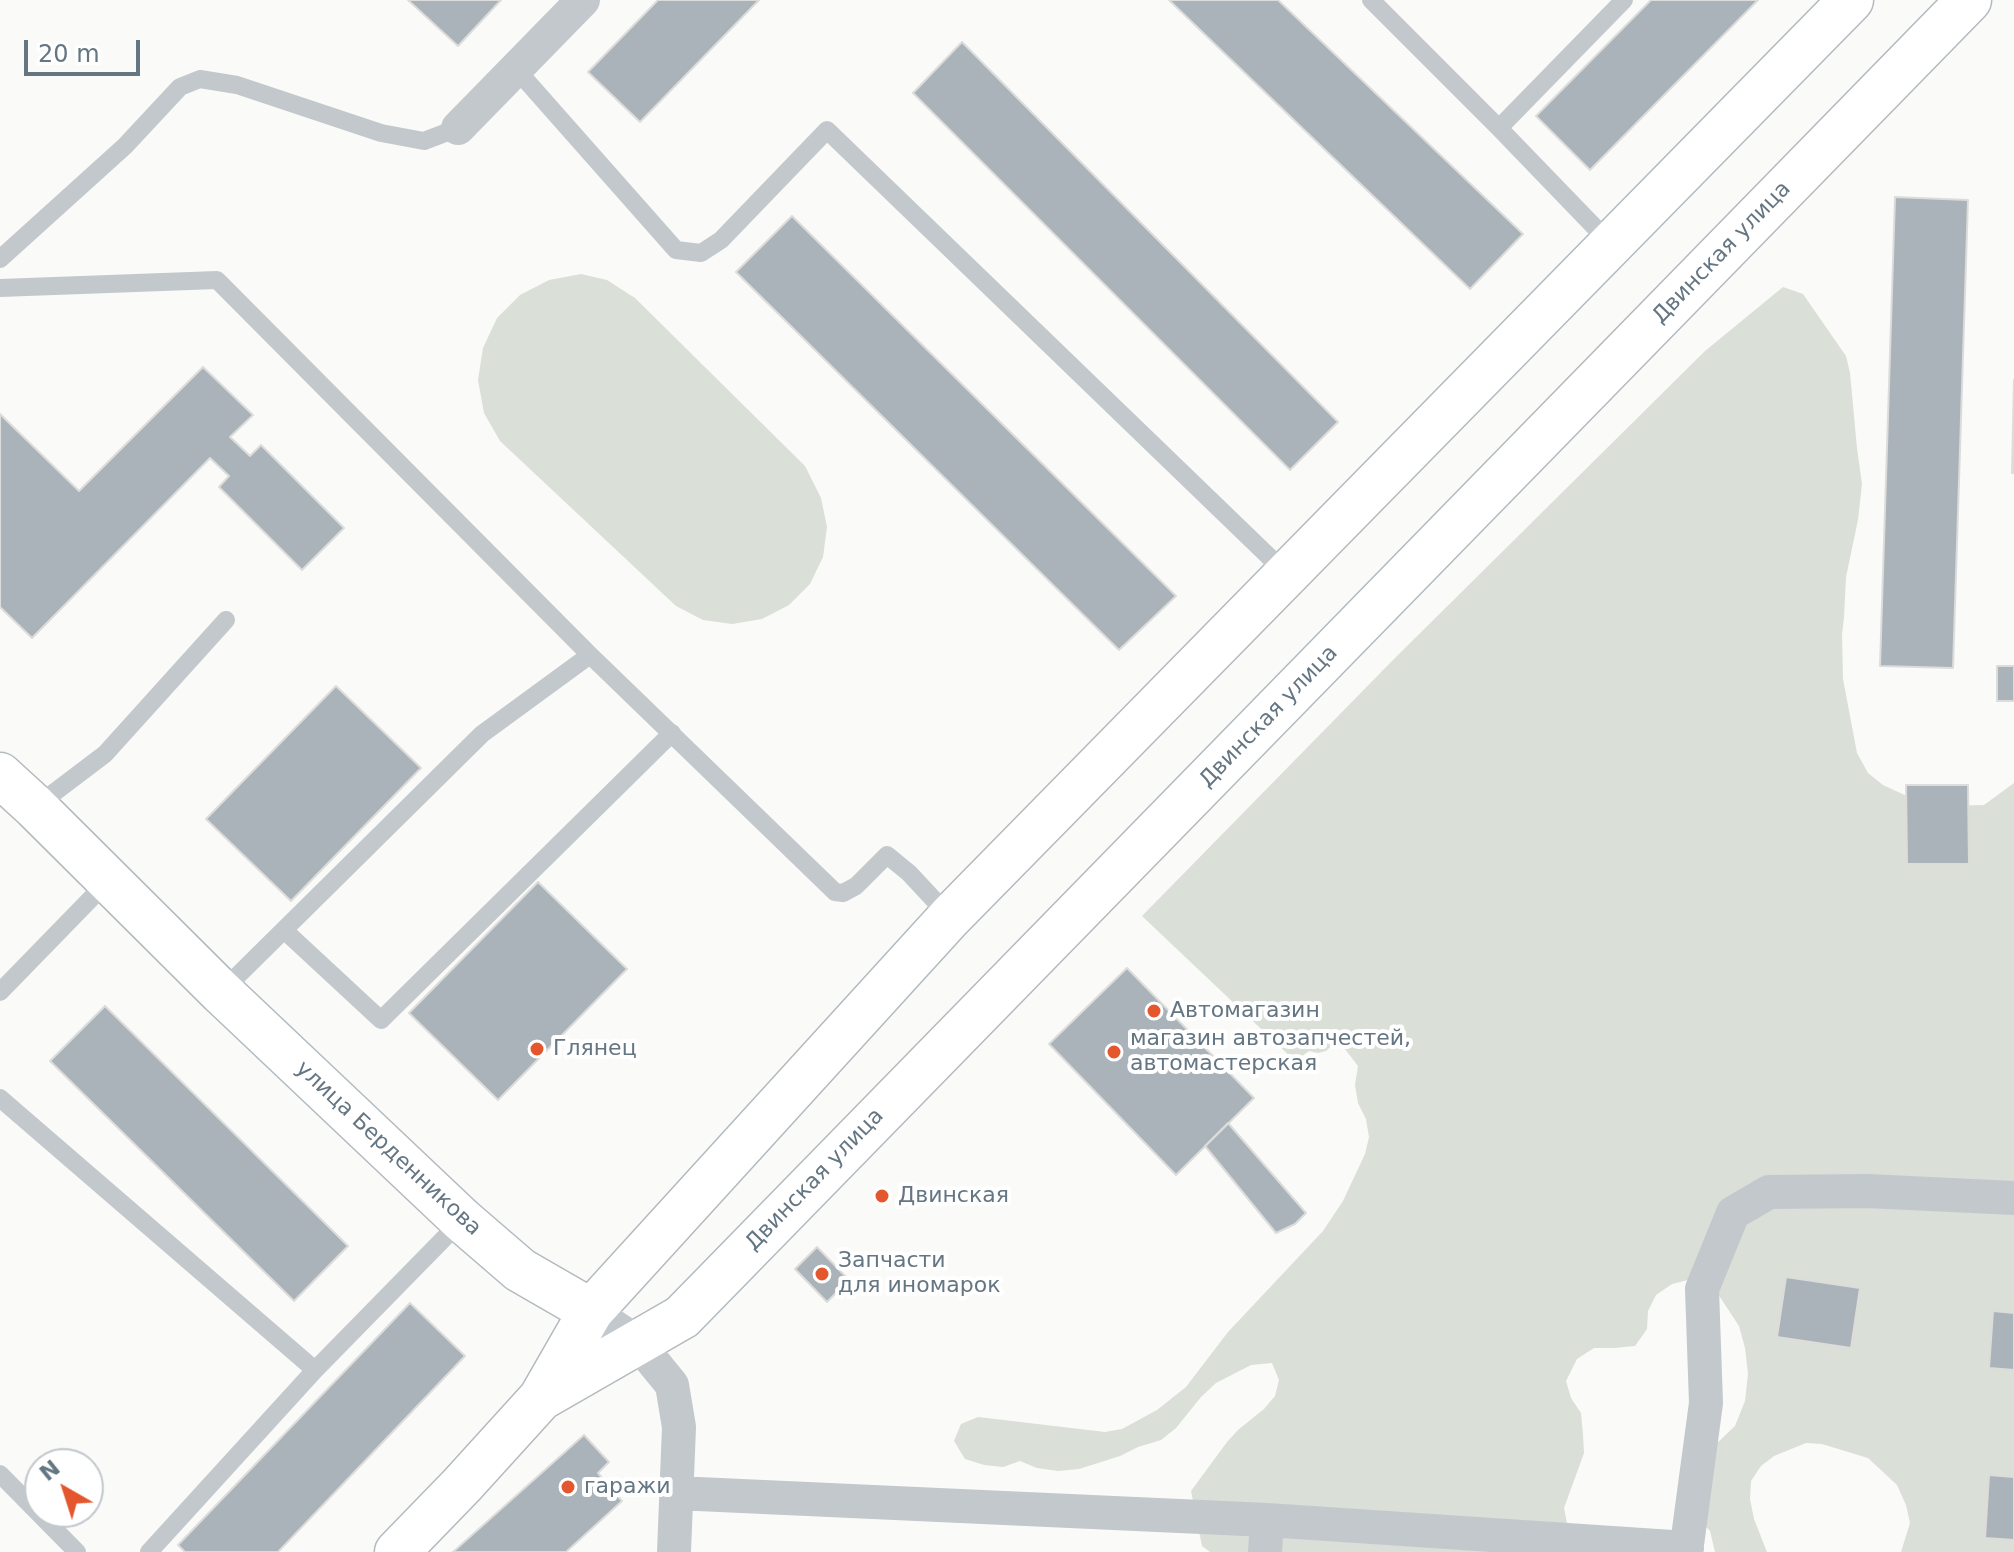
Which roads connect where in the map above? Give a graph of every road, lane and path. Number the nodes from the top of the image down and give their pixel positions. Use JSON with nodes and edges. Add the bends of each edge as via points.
{"nodes":[{"id":1,"x":583,"y":0,"type":"edge"},
{"id":2,"x":1371,"y":0,"type":"edge"},
{"id":3,"x":1624,"y":0,"type":"edge"},
{"id":4,"x":1851,"y":0,"type":"edge"},
{"id":5,"x":1969,"y":0,"type":"edge"},
{"id":6,"x":516,"y":69,"type":"junction"},
{"id":7,"x":458,"y":128,"type":"joint"},
{"id":8,"x":1499,"y":128,"type":"junction"},
{"id":9,"x":1611,"y":244,"type":"junction"},
{"id":10,"x":0,"y":259,"type":"edge"},
{"id":11,"x":0,"y":288,"type":"edge"},
{"id":12,"x":1287,"y":574,"type":"junction"},
{"id":13,"x":226,"y":620,"type":"dead end"},
{"id":14,"x":590,"y":655,"type":"junction"},
{"id":15,"x":672,"y":733,"type":"junction"},
{"id":16,"x":0,"y":775,"type":"edge"},
{"id":17,"x":35,"y":807,"type":"junction"},
{"id":18,"x":109,"y":880,"type":"junction"},
{"id":19,"x":950,"y":917,"type":"junction"},
{"id":20,"x":285,"y":931,"type":"junction"},
{"id":21,"x":0,"y":992,"type":"edge"},
{"id":22,"x":221,"y":992,"type":"junction"},
{"id":23,"x":0,"y":1098,"type":"edge"},
{"id":24,"x":2014,"y":1198,"type":"edge"},
{"id":25,"x":462,"y":1220,"type":"junction"},
{"id":26,"x":591,"y":1311,"type":"junction"},
{"id":27,"x":637,"y":1342,"type":"junction"},
{"id":28,"x":315,"y":1370,"type":"junction"},
{"id":29,"x":541,"y":1398,"type":"junction"},
{"id":30,"x":0,"y":1474,"type":"edge"},
{"id":31,"x":676,"y":1493,"type":"junction"},
{"id":32,"x":1266,"y":1536,"type":"edge"},
{"id":33,"x":1686,"y":1550,"type":"edge"},
{"id":34,"x":77,"y":1552,"type":"edge"},
{"id":35,"x":149,"y":1552,"type":"edge"},
{"id":36,"x":397,"y":1552,"type":"edge"},
{"id":37,"x":674,"y":1552,"type":"edge"}],
"edges":[{"from":1,"to":6,"type":"street"},
{"from":2,"to":8,"type":"lane"},
{"from":3,"to":8,"type":"lane"},
{"from":4,"to":9,"type":"street","name":"Двинская улица"},
{"from":5,"to":27,"type":"street","name":"Двинская улица","via":[[682,1317]]},
{"from":6,"to":7,"type":"street"},
{"from":6,"to":12,"type":"lane","via":[[676,250],[701,253],[721,240],[827,130]]},
{"from":7,"to":10,"type":"lane","via":[[424,141],[381,133],[237,85],[200,79],[180,87],[125,146]]},
{"from":8,"to":9,"type":"lane"},
{"from":9,"to":12,"type":"street","name":"Двинская улица"},
{"from":11,"to":14,"type":"lane","via":[[217,280]]},
{"from":12,"to":19,"type":"street","name":"Двинская улица"},
{"from":13,"to":17,"type":"lane","via":[[105,754]]},
{"from":14,"to":15,"type":"lane"},
{"from":14,"to":20,"type":"lane","via":[[482,734]]},
{"from":15,"to":19,"type":"lane","via":[[835,892],[856,886],[887,855]]},
{"from":15,"to":20,"type":"lane","via":[[381,1020]]},
{"from":16,"to":17,"type":"street","name":"улица Берденникова"},
{"from":17,"to":18,"type":"street","name":"улица Берденникова"},
{"from":18,"to":21,"type":"lane"},
{"from":18,"to":22,"type":"street","name":"улица Берденникова"},
{"from":19,"to":26,"type":"street","name":"Двинская улица"},
{"from":20,"to":22,"type":"lane"},
{"from":22,"to":25,"type":"street","name":"улица Берденникова"},
{"from":23,"to":28,"type":"lane"},
{"from":24,"to":33,"type":"street","via":[[1769,1192],[1733,1213],[1702,1289],[1706,1403]]},
{"from":25,"to":26,"type":"street","name":"улица Берденникова","via":[[520,1270]]},
{"from":25,"to":28,"type":"lane"},
{"from":26,"to":27,"type":"street","name":"улица Берденникова"},
{"from":26,"to":29,"type":"street","name":"Двинская улица"},
{"from":27,"to":29,"type":"street","name":"Двинская улица"},
{"from":27,"to":31,"type":"street","name":"улица Берденникова","via":[[672,1385],[679,1427]]},
{"from":28,"to":35,"type":"lane"},
{"from":29,"to":36,"type":"street","name":"Двинская улица"},
{"from":30,"to":34,"type":"lane"},
{"from":31,"to":32,"type":"street"},
{"from":31,"to":37,"type":"street","name":"улица Берденникова"},
{"from":32,"to":33,"type":"street"}]}
